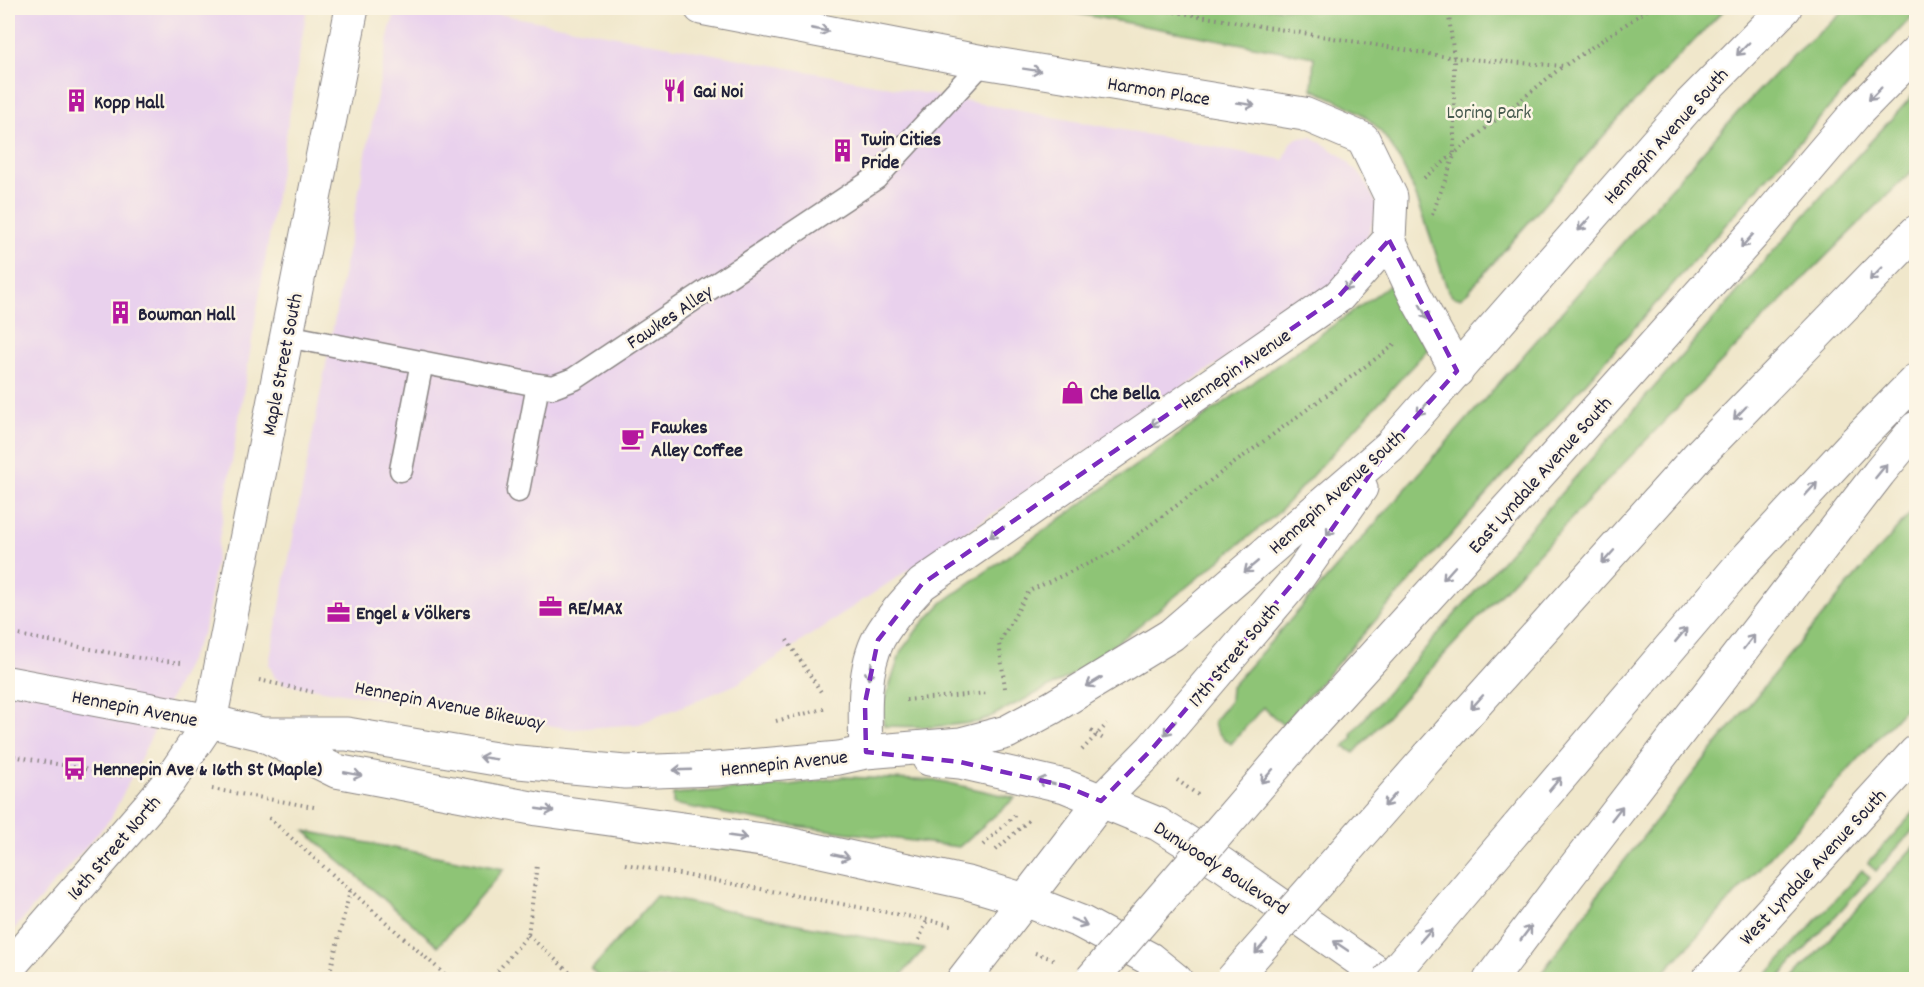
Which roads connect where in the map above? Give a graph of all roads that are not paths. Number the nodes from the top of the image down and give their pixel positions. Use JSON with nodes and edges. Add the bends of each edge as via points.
{"nodes":[{"id":1,"x":352,"y":8,"type":"edge"},
{"id":2,"x":701,"y":8,"type":"edge"},
{"id":3,"x":1785,"y":8,"type":"edge"},
{"id":4,"x":1917,"y":52,"type":"edge"},
{"id":5,"x":983,"y":62,"type":"junction"},
{"id":6,"x":1917,"y":232,"type":"edge"},
{"id":7,"x":1389,"y":240,"type":"junction"},
{"id":8,"x":287,"y":336,"type":"junction"},
{"id":9,"x":422,"y":362,"type":"junction"},
{"id":10,"x":1457,"y":370,"type":"junction"},
{"id":11,"x":1917,"y":380,"type":"edge"},
{"id":12,"x":538,"y":385,"type":"junction"},
{"id":13,"x":1917,"y":428,"type":"edge"},
{"id":14,"x":1390,"y":446,"type":"junction"},
{"id":15,"x":400,"y":470,"type":"dead end"},
{"id":16,"x":518,"y":491,"type":"dead end"},
{"id":17,"x":8,"y":683,"type":"edge"},
{"id":18,"x":210,"y":721,"type":"junction"},
{"id":19,"x":262,"y":734,"type":"junction"},
{"id":20,"x":866,"y":752,"type":"junction"},
{"id":21,"x":1917,"y":752,"type":"edge"},
{"id":22,"x":1101,"y":801,"type":"junction"},
{"id":23,"x":1025,"y":900,"type":"junction"},
{"id":24,"x":8,"y":968,"type":"edge"},
{"id":25,"x":963,"y":980,"type":"edge"},
{"id":26,"x":1091,"y":980,"type":"edge"},
{"id":27,"x":1176,"y":980,"type":"edge"},
{"id":28,"x":1232,"y":980,"type":"edge"},
{"id":29,"x":1388,"y":980,"type":"edge"},
{"id":30,"x":1490,"y":980,"type":"edge"},
{"id":31,"x":1708,"y":980,"type":"edge"}],
"edges":[{"from":1,"to":8,"type":"main road","name":"Maple Street South"},
{"from":2,"to":5,"type":"main road","name":"Harmon Place","one_way":true},
{"from":3,"to":10,"type":"main road","name":"Hennepin Avenue South","one_way":true,"via":[[1690,104]]},
{"from":4,"to":26,"type":"main road","name":"East Lyndale Avenue South","one_way":true,"bridge":true,"via":[[1857,112],[1699,295],[1305,732]]},
{"from":5,"to":7,"type":"main road","name":"Harmon Place","one_way":true,"via":[[1304,114],[1363,139],[1391,197]]},
{"from":5,"to":12,"type":"lane","name":"Fawkes Alley","via":[[876,178],[574,379],[553,387]]},
{"from":6,"to":28,"type":"main road","one_way":true,"bridge":true,"via":[[1698,456]]},
{"from":7,"to":10,"type":"main road","name":"Harmon Place","one_way":true},
{"from":7,"to":20,"type":"main road","name":"Hennepin Avenue","one_way":true,"via":[[1339,297],[922,584],[899,608],[878,640],[865,703]]},
{"from":8,"to":9,"type":"lane","name":"Fawkes Alley"},
{"from":8,"to":18,"type":"main road","name":"Maple Street South"},
{"from":9,"to":12,"type":"lane","name":"Fawkes Alley"},
{"from":9,"to":15,"type":"lane"},
{"from":10,"to":14,"type":"main road","name":"Hennepin Avenue South","one_way":true},
{"from":29,"to":11,"type":"main road","one_way":true,"bridge":true,"via":[[1738,568]]},
{"from":12,"to":16,"type":"lane"},
{"from":30,"to":13,"type":"main road","one_way":true},
{"from":14,"to":20,"type":"main road","name":"Hennepin Avenue South","one_way":true,"via":[[1171,635],[1053,707],[1007,732],[961,744]]},
{"from":14,"to":22,"type":"main road","name":"17th Street South","one_way":true,"via":[[1299,576],[1152,749]]},
{"from":17,"to":18,"type":"main road","name":"Hennepin Avenue"},
{"from":18,"to":19,"type":"main road","name":"Hennepin Avenue"},
{"from":18,"to":24,"type":"main road","name":"16th Street North","via":[[169,782]]},
{"from":20,"to":19,"type":"main road","name":"Hennepin Avenue","one_way":true,"via":[[716,770],[625,772],[508,761],[347,734]]},
{"from":19,"to":23,"type":"main road","name":"Hennepin Avenue","one_way":true,"via":[[336,771],[537,809],[784,843],[968,883]]},
{"from":22,"to":20,"type":"main road","name":"Dunwoody Boulevard","one_way":true,"via":[[1065,786],[960,762]]},
{"from":21,"to":31,"type":"main road","name":"West Lyndale Avenue South"},
{"from":22,"to":23,"type":"main road","name":"17th Street South"},
{"from":29,"to":22,"type":"main road","name":"Dunwoody Boulevard","one_way":true,"via":[[1158,824]]},
{"from":23,"to":25,"type":"main road","name":"17th Street South"},
{"from":23,"to":27,"type":"main road","one_way":true,"via":[[1094,928],[1150,959]]}]}
